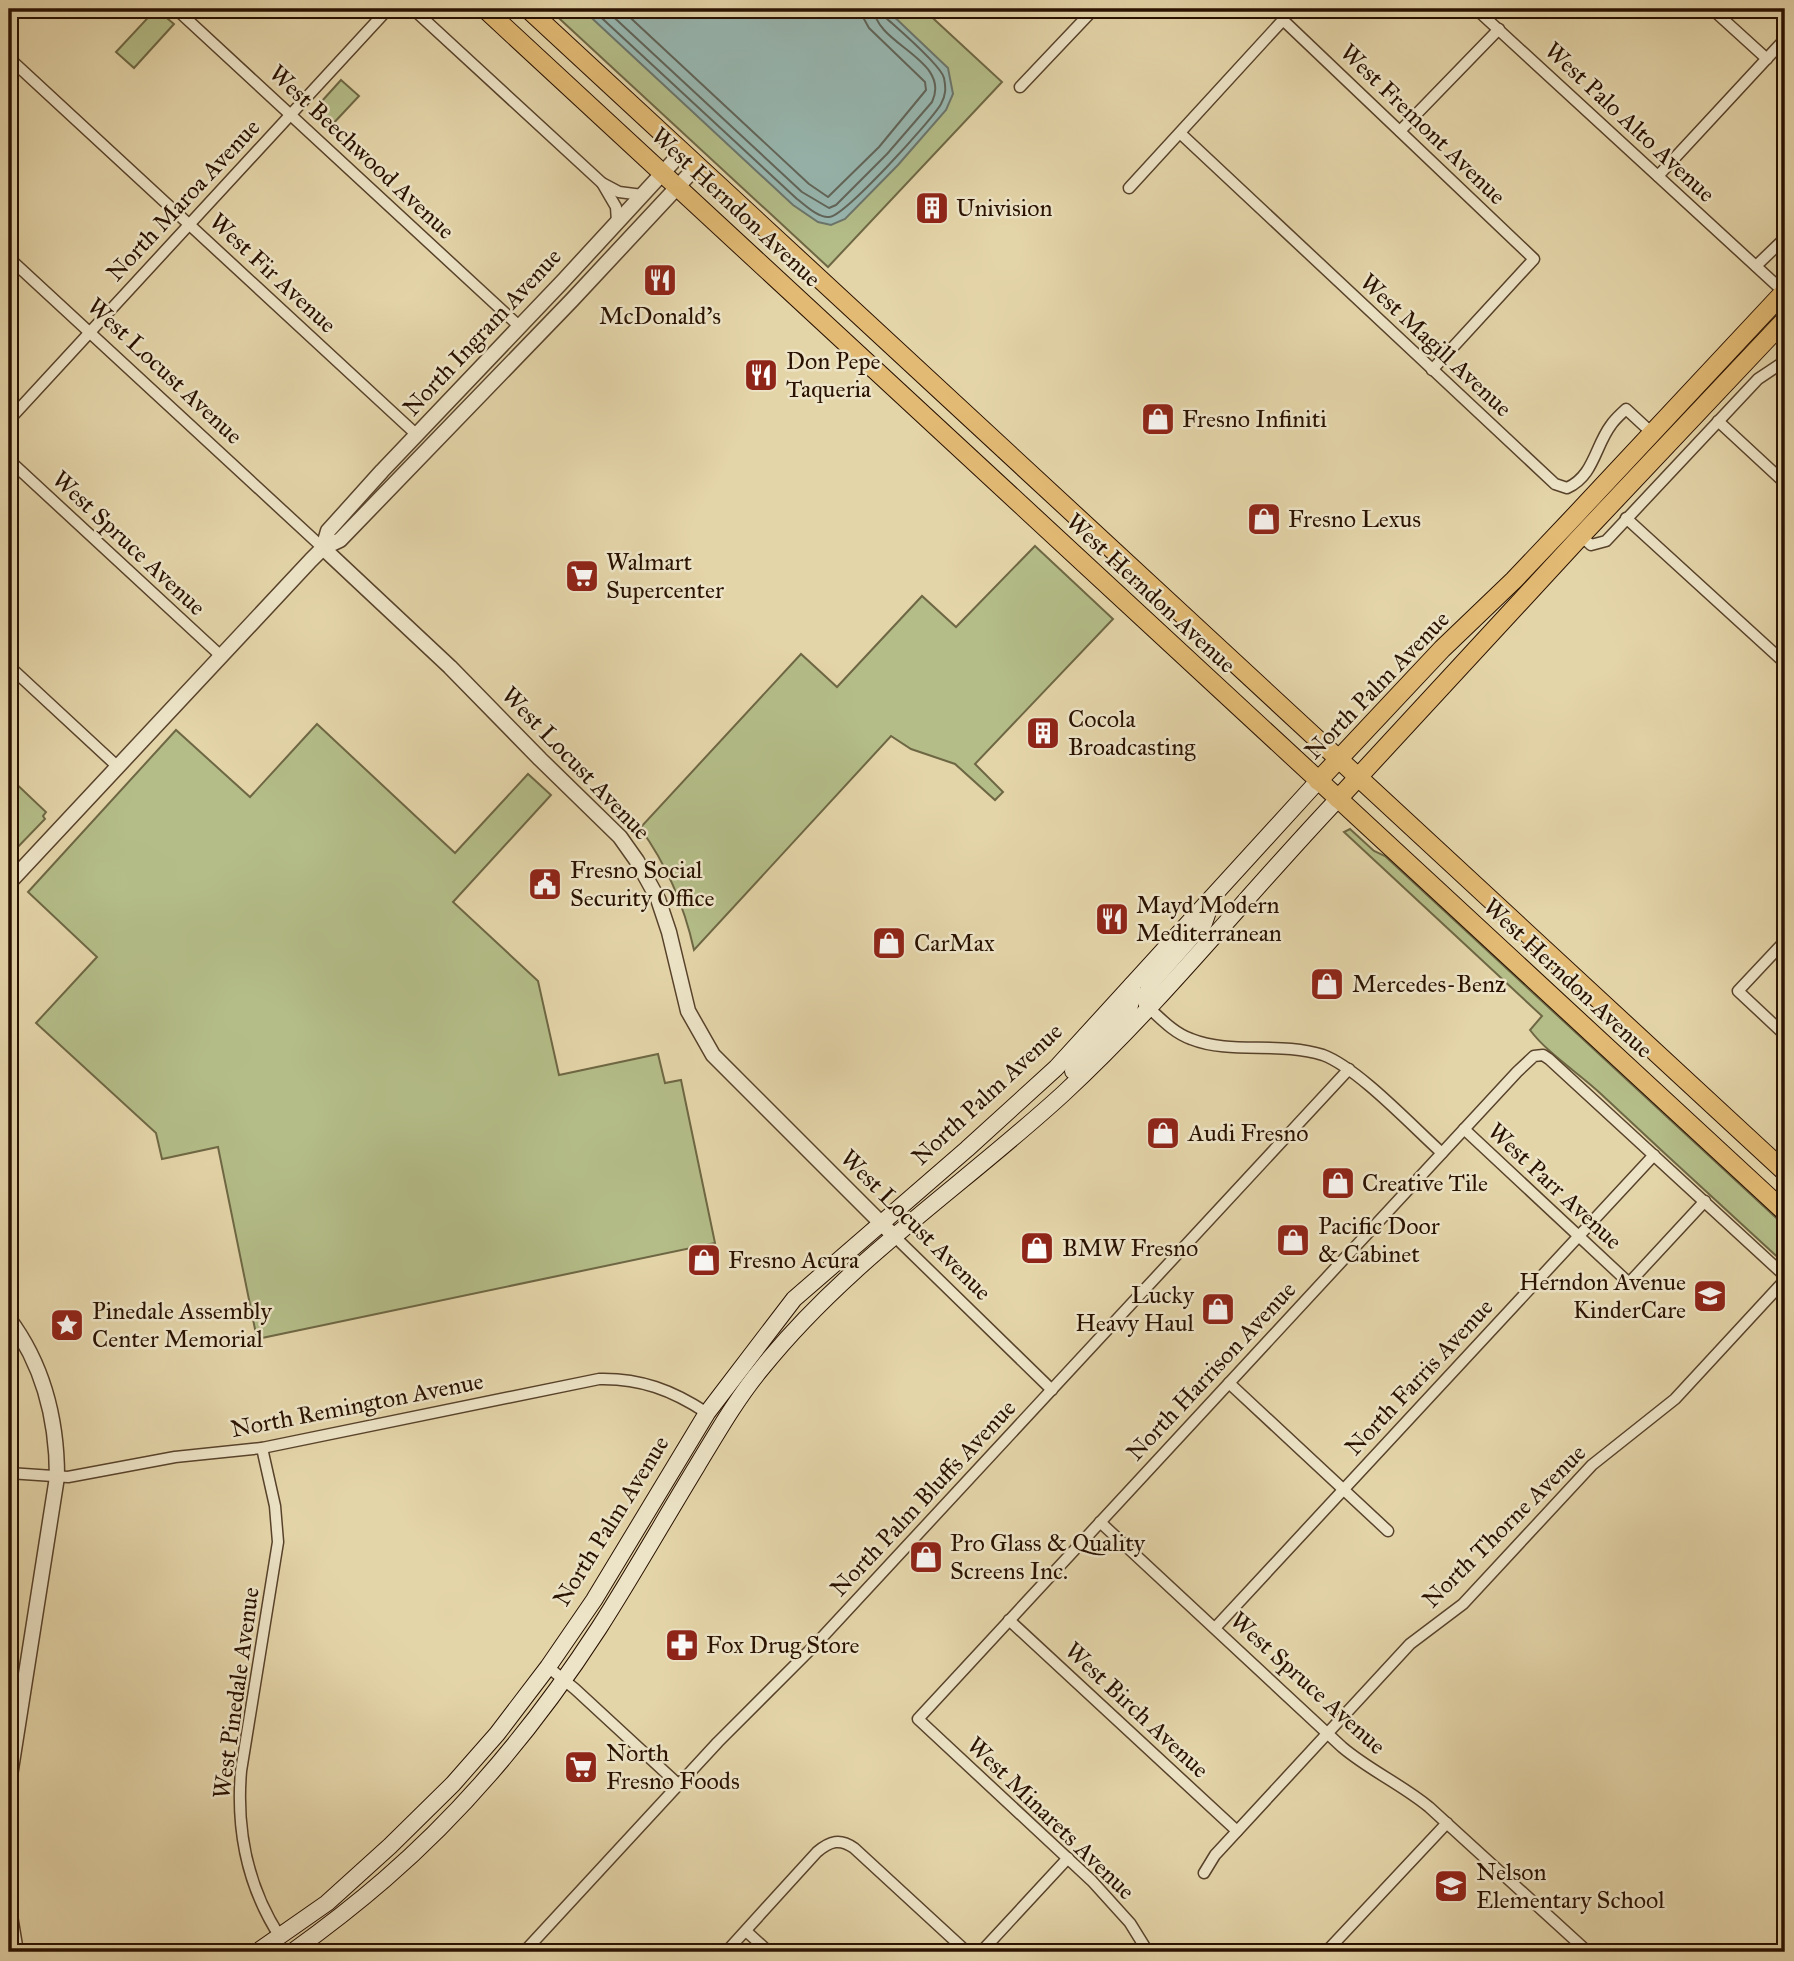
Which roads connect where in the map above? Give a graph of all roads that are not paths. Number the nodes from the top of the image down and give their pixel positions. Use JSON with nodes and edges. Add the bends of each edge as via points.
{"nodes":[{"id":1,"x":176,"y":9,"type":"edge"},
{"id":2,"x":388,"y":9,"type":"edge"},
{"id":3,"x":413,"y":9,"type":"edge"},
{"id":4,"x":485,"y":9,"type":"edge"},
{"id":5,"x":528,"y":9,"type":"edge"},
{"id":6,"x":1094,"y":9,"type":"edge"},
{"id":7,"x":1476,"y":9,"type":"edge"},
{"id":8,"x":1712,"y":9,"type":"edge"},
{"id":9,"x":1499,"y":29,"type":"junction"},
{"id":10,"x":1785,"y":39,"type":"edge"},
{"id":11,"x":9,"y":58,"type":"edge"},
{"id":12,"x":1767,"y":59,"type":"junction"},
{"id":13,"x":1020,"y":87,"type":"dead end"},
{"id":14,"x":290,"y":115,"type":"junction"},
{"id":15,"x":1400,"y":131,"type":"junction"},
{"id":16,"x":1180,"y":134,"type":"junction"},
{"id":17,"x":682,"y":152,"type":"junction"},
{"id":18,"x":697,"y":166,"type":"junction"},
{"id":19,"x":663,"y":173,"type":"junction"},
{"id":20,"x":1658,"y":177,"type":"junction"},
{"id":21,"x":602,"y":183,"type":"junction"},
{"id":22,"x":678,"y":188,"type":"junction"},
{"id":23,"x":1129,"y":188,"type":"dead end"},
{"id":24,"x":642,"y":195,"type":"junction"},
{"id":25,"x":617,"y":222,"type":"junction"},
{"id":26,"x":189,"y":224,"type":"junction"},
{"id":27,"x":1785,"y":238,"type":"edge"},
{"id":28,"x":9,"y":258,"type":"edge"},
{"id":29,"x":1755,"y":266,"type":"junction"},
{"id":30,"x":564,"y":280,"type":"junction"},
{"id":31,"x":1785,"y":292,"type":"edge"},
{"id":32,"x":1785,"y":320,"type":"edge"},
{"id":33,"x":519,"y":326,"type":"junction"},
{"id":34,"x":90,"y":332,"type":"junction"},
{"id":35,"x":1785,"y":360,"type":"edge"},
{"id":36,"x":509,"y":364,"type":"junction"},
{"id":37,"x":1432,"y":370,"type":"junction"},
{"id":38,"x":9,"y":421,"type":"edge"},
{"id":39,"x":1718,"y":421,"type":"junction"},
{"id":40,"x":1652,"y":433,"type":"junction"},
{"id":41,"x":417,"y":435,"type":"junction"},
{"id":42,"x":9,"y":460,"type":"edge"},
{"id":43,"x":1785,"y":483,"type":"edge"},
{"id":44,"x":1626,"y":518,"type":"junction"},
{"id":45,"x":1581,"y":536,"type":"junction"},
{"id":46,"x":323,"y":548,"type":"junction"},
{"id":47,"x":1557,"y":562,"type":"junction"},
{"id":48,"x":220,"y":656,"type":"junction"},
{"id":49,"x":1785,"y":663,"type":"edge"},
{"id":50,"x":9,"y":666,"type":"edge"},
{"id":51,"x":1339,"y":760,"type":"junction"},
{"id":52,"x":118,"y":767,"type":"junction"},
{"id":53,"x":1359,"y":778,"type":"junction"},
{"id":54,"x":1318,"y":781,"type":"junction"},
{"id":55,"x":1338,"y":799,"type":"junction"},
{"id":56,"x":10,"y":880,"type":"edge"},
{"id":57,"x":1214,"y":894,"type":"junction"},
{"id":58,"x":1785,"y":941,"type":"edge"},
{"id":59,"x":1132,"y":985,"type":"junction"},
{"id":60,"x":1148,"y":1007,"type":"junction"},
{"id":61,"x":1785,"y":1035,"type":"edge"},
{"id":62,"x":1349,"y":1069,"type":"junction"},
{"id":63,"x":1062,"y":1095,"type":"junction"},
{"id":64,"x":1464,"y":1129,"type":"junction"},
{"id":65,"x":1442,"y":1153,"type":"junction"},
{"id":66,"x":1654,"y":1155,"type":"junction"},
{"id":67,"x":1785,"y":1172,"type":"edge"},
{"id":68,"x":1704,"y":1201,"type":"junction"},
{"id":69,"x":1785,"y":1212,"type":"edge"},
{"id":70,"x":880,"y":1222,"type":"junction"},
{"id":71,"x":894,"y":1236,"type":"junction"},
{"id":72,"x":1579,"y":1236,"type":"junction"},
{"id":73,"x":1785,"y":1278,"type":"edge"},
{"id":74,"x":9,"y":1319,"type":"edge"},
{"id":75,"x":1229,"y":1383,"type":"junction"},
{"id":76,"x":1052,"y":1390,"type":"junction"},
{"id":77,"x":707,"y":1413,"type":"junction"},
{"id":78,"x":262,"y":1448,"type":"junction"},
{"id":79,"x":9,"y":1473,"type":"edge"},
{"id":80,"x":57,"y":1477,"type":"junction"},
{"id":81,"x":1343,"y":1490,"type":"junction"},
{"id":82,"x":1100,"y":1522,"type":"junction"},
{"id":83,"x":1388,"y":1531,"type":"dead end"},
{"id":84,"x":650,"y":1545,"type":"junction"},
{"id":85,"x":1009,"y":1620,"type":"junction"},
{"id":86,"x":1215,"y":1628,"type":"junction"},
{"id":87,"x":548,"y":1668,"type":"junction"},
{"id":88,"x":563,"y":1679,"type":"junction"},
{"id":89,"x":16,"y":1691,"type":"edge"},
{"id":90,"x":918,"y":1719,"type":"joint"},
{"id":91,"x":1328,"y":1733,"type":"junction"},
{"id":92,"x":9,"y":1782,"type":"edge"},
{"id":93,"x":679,"y":1785,"type":"junction"},
{"id":94,"x":1447,"y":1823,"type":"junction"},
{"id":95,"x":1237,"y":1831,"type":"junction"},
{"id":96,"x":390,"y":1846,"type":"junction"},
{"id":97,"x":1068,"y":1858,"type":"junction"},
{"id":98,"x":1204,"y":1873,"type":"dead end"},
{"id":99,"x":9,"y":1910,"type":"edge"},
{"id":100,"x":746,"y":1931,"type":"junction"},
{"id":101,"x":278,"y":1945,"type":"edge"},
{"id":102,"x":16,"y":1952,"type":"edge"},
{"id":103,"x":257,"y":1952,"type":"edge"},
{"id":104,"x":290,"y":1952,"type":"edge"},
{"id":105,"x":524,"y":1952,"type":"edge"},
{"id":106,"x":726,"y":1952,"type":"edge"},
{"id":107,"x":769,"y":1952,"type":"edge"},
{"id":108,"x":967,"y":1952,"type":"edge"},
{"id":109,"x":981,"y":1952,"type":"edge"},
{"id":110,"x":1148,"y":1952,"type":"edge"},
{"id":111,"x":1326,"y":1952,"type":"edge"},
{"id":112,"x":1588,"y":1952,"type":"edge"}],
"edges":[{"from":1,"to":14,"type":"street","name":"West Beechwood Avenue"},
{"from":2,"to":14,"type":"street","name":"North Maroa Avenue"},
{"from":3,"to":21,"type":"street"},
{"from":4,"to":19,"type":"main road","name":"West Herndon Avenue"},
{"from":5,"to":17,"type":"main road","name":"West Herndon Avenue"},
{"from":6,"to":13,"type":"street"},
{"from":7,"to":9,"type":"street","name":"West Palo Alto Avenue"},
{"from":8,"to":12,"type":"street"},
{"from":9,"to":15,"type":"street"},
{"from":9,"to":20,"type":"street","name":"West Palo Alto Avenue"},
{"from":10,"to":12,"type":"street"},
{"from":11,"to":26,"type":"street","name":"West Fir Avenue"},
{"from":12,"to":20,"type":"street"},
{"from":14,"to":26,"type":"street","name":"North Maroa Avenue"},
{"from":14,"to":33,"type":"street","name":"West Beechwood Avenue"},
{"from":15,"to":16,"type":"street","name":"West Fremont Avenue","via":[[1283,20]]},
{"from":15,"to":37,"type":"street","name":"West Fremont Avenue","via":[[1534,259]]},
{"from":16,"to":23,"type":"street"},
{"from":16,"to":37,"type":"street","name":"West Magill Avenue"},
{"from":17,"to":18,"type":"main road","name":"West Herndon Avenue"},
{"from":17,"to":19,"type":"street","name":"North Ingram Avenue"},
{"from":18,"to":22,"type":"street","name":"North Ingram Avenue"},
{"from":18,"to":51,"type":"main road","name":"West Herndon Avenue"},
{"from":19,"to":22,"type":"main road","name":"West Herndon Avenue"},
{"from":19,"to":24,"type":"street","name":"North Ingram Avenue"},
{"from":20,"to":29,"type":"street","name":"West Palo Alto Avenue"},
{"from":21,"to":24,"type":"street","via":[[619,192]]},
{"from":21,"to":25,"type":"street","via":[[616,207]]},
{"from":22,"to":36,"type":"street","name":"North Ingram Avenue"},
{"from":22,"to":54,"type":"main road","name":"West Herndon Avenue"},
{"from":24,"to":25,"type":"street","name":"North Ingram Avenue"},
{"from":25,"to":30,"type":"street","name":"North Ingram Avenue"},
{"from":26,"to":34,"type":"street","name":"North Maroa Avenue"},
{"from":26,"to":41,"type":"street","name":"West Fir Avenue"},
{"from":27,"to":29,"type":"street"},
{"from":28,"to":34,"type":"street","name":"West Locust Avenue"},
{"from":29,"to":31,"type":"street","name":"West Palo Alto Avenue"},
{"from":30,"to":33,"type":"street","name":"North Ingram Avenue"},
{"from":30,"to":36,"type":"street","via":[[557,298],[511,347]]},
{"from":31,"to":40,"type":"main road","name":"North Palm Avenue"},
{"from":32,"to":45,"type":"main road","name":"North Palm Avenue"},
{"from":33,"to":41,"type":"street","name":"North Ingram Avenue"},
{"from":34,"to":38,"type":"street","name":"North Maroa Avenue"},
{"from":34,"to":46,"type":"street","name":"West Locust Avenue"},
{"from":35,"to":39,"type":"street","via":[[1758,379]]},
{"from":36,"to":46,"type":"street","name":"North Ingram Avenue","via":[[341,540]]},
{"from":37,"to":40,"type":"street","name":"West Magill Avenue","via":[[1561,488],[1573,485],[1590,468],[1610,425],[1626,408]]},
{"from":39,"to":43,"type":"street"},
{"from":39,"to":44,"type":"street"},
{"from":40,"to":47,"type":"main road","via":[[1617,484],[1559,546]]},
{"from":40,"to":51,"type":"main road","name":"North Palm Avenue"},
{"from":41,"to":46,"type":"street","name":"North Ingram Avenue","via":[[328,531]]},
{"from":42,"to":48,"type":"street","name":"West Spruce Avenue"},
{"from":44,"to":45,"type":"street","via":[[1600,544],[1591,545]]},
{"from":44,"to":49,"type":"street"},
{"from":45,"to":47,"type":"main road","name":"North Palm Avenue"},
{"from":46,"to":48,"type":"street","name":"North Ingram Avenue"},
{"from":46,"to":70,"type":"street","name":"West Locust Avenue","via":[[620,837],[658,899],[688,1011],[713,1055]]},
{"from":47,"to":53,"type":"main road","name":"North Palm Avenue"},
{"from":48,"to":52,"type":"street","name":"North Ingram Avenue"},
{"from":50,"to":52,"type":"street"},
{"from":51,"to":53,"type":"main road","name":"West Herndon Avenue"},
{"from":51,"to":54,"type":"main road","name":"North Palm Avenue"},
{"from":52,"to":56,"type":"street","name":"North Ingram Avenue"},
{"from":53,"to":55,"type":"main road","name":"North Palm Avenue"},
{"from":53,"to":67,"type":"main road","name":"West Herndon Avenue"},
{"from":54,"to":55,"type":"main road","name":"West Herndon Avenue"},
{"from":54,"to":57,"type":"main road","name":"North Palm Avenue"},
{"from":55,"to":60,"type":"main road","name":"North Palm Avenue"},
{"from":55,"to":69,"type":"main road","name":"West Herndon Avenue"},
{"from":57,"to":59,"type":"main road","name":"North Palm Avenue"},
{"from":57,"to":60,"type":"main road","via":[[1204,923],[1150,984],[1145,999]]},
{"from":58,"to":61,"type":"street","via":[[1738,991]]},
{"from":59,"to":63,"type":"main road","via":[[1129,1009],[1067,1078]]},
{"from":59,"to":70,"type":"main road","name":"North Palm Avenue","via":[[1056,1068]]},
{"from":60,"to":62,"type":"street","via":[[1191,1040],[1306,1051]]},
{"from":60,"to":63,"type":"main road","name":"North Palm Avenue"},
{"from":62,"to":65,"type":"street"},
{"from":62,"to":76,"type":"street","name":"North Palm Bluffs Avenue"},
{"from":63,"to":71,"type":"main road","name":"North Palm Avenue"},
{"from":64,"to":65,"type":"street","name":"North Harrison Avenue"},
{"from":64,"to":66,"type":"street","name":"North Harrison Avenue","via":[[1537,1055],[1549,1059]]},
{"from":64,"to":72,"type":"street","name":"West Parr Avenue"},
{"from":65,"to":75,"type":"street","name":"North Harrison Avenue"},
{"from":66,"to":68,"type":"street"},
{"from":66,"to":72,"type":"street","name":"North Farris Avenue"},
{"from":68,"to":72,"type":"street","name":"West Parr Avenue","via":[[1629,1283]]},
{"from":68,"to":73,"type":"street"},
{"from":70,"to":71,"type":"street","name":"West Locust Avenue"},
{"from":70,"to":77,"type":"main road","name":"North Palm Avenue","via":[[794,1299]]},
{"from":71,"to":76,"type":"street","name":"West Locust Avenue"},
{"from":71,"to":84,"type":"main road","name":"North Palm Avenue","via":[[803,1320],[760,1370]]},
{"from":72,"to":81,"type":"street","name":"North Farris Avenue"},
{"from":73,"to":91,"type":"street","name":"North Thorne Avenue","via":[[1675,1399],[1589,1468],[1462,1604],[1410,1644]]},
{"from":74,"to":80,"type":"street","via":[[47,1393],[55,1426]]},
{"from":75,"to":81,"type":"street"},
{"from":75,"to":82,"type":"street","name":"North Harrison Avenue"},
{"from":76,"to":93,"type":"street","name":"North Palm Bluffs Avenue"},
{"from":77,"to":78,"type":"street","name":"North Remington Avenue","via":[[659,1387],[598,1379]]},
{"from":77,"to":84,"type":"main road","via":[[710,1425],[664,1502]]},
{"from":77,"to":87,"type":"main road","name":"North Palm Avenue"},
{"from":78,"to":80,"type":"street","name":"North Remington Avenue"},
{"from":78,"to":101,"type":"street","name":"West Pinedale Avenue","via":[[278,1542],[241,1771],[239,1809],[250,1875]]},
{"from":79,"to":80,"type":"street","name":"North Remington Avenue"},
{"from":80,"to":89,"type":"street"},
{"from":81,"to":83,"type":"street"},
{"from":81,"to":86,"type":"street","name":"North Farris Avenue"},
{"from":82,"to":85,"type":"street","name":"North Harrison Avenue"},
{"from":82,"to":86,"type":"street","name":"West Spruce Avenue"},
{"from":84,"to":88,"type":"main road","name":"North Palm Avenue"},
{"from":85,"to":90,"type":"street","name":"North Harrison Avenue"},
{"from":85,"to":95,"type":"street","name":"West Birch Avenue"},
{"from":86,"to":91,"type":"street","name":"West Spruce Avenue"},
{"from":87,"to":88,"type":"street"},
{"from":87,"to":96,"type":"main road","name":"North Palm Avenue","via":[[453,1784]]},
{"from":88,"to":93,"type":"street"},
{"from":88,"to":104,"type":"main road","name":"North Palm Avenue","via":[[500,1760],[416,1850],[379,1885]]},
{"from":89,"to":92,"type":"street"},
{"from":90,"to":97,"type":"street","name":"West Minarets Avenue"},
{"from":91,"to":94,"type":"street","name":"West Spruce Avenue"},
{"from":91,"to":95,"type":"street","name":"North Thorne Avenue"},
{"from":93,"to":105,"type":"street","name":"North Palm Bluffs Avenue"},
{"from":94,"to":111,"type":"street"},
{"from":94,"to":112,"type":"street","name":"West Spruce Avenue"},
{"from":95,"to":98,"type":"street","name":"North Thorne Avenue"},
{"from":96,"to":101,"type":"main road","name":"North Palm Avenue"},
{"from":96,"to":104,"type":"main road","via":[[361,1884],[293,1940]]},
{"from":97,"to":109,"type":"street"},
{"from":97,"to":110,"type":"street","name":"West Minarets Avenue","via":[[1130,1923]]},
{"from":99,"to":102,"type":"street"},
{"from":100,"to":106,"type":"street"},
{"from":100,"to":107,"type":"street"},
{"from":100,"to":108,"type":"street","via":[[817,1852],[836,1841],[854,1848]]},
{"from":101,"to":103,"type":"main road","name":"North Palm Avenue"}]}
